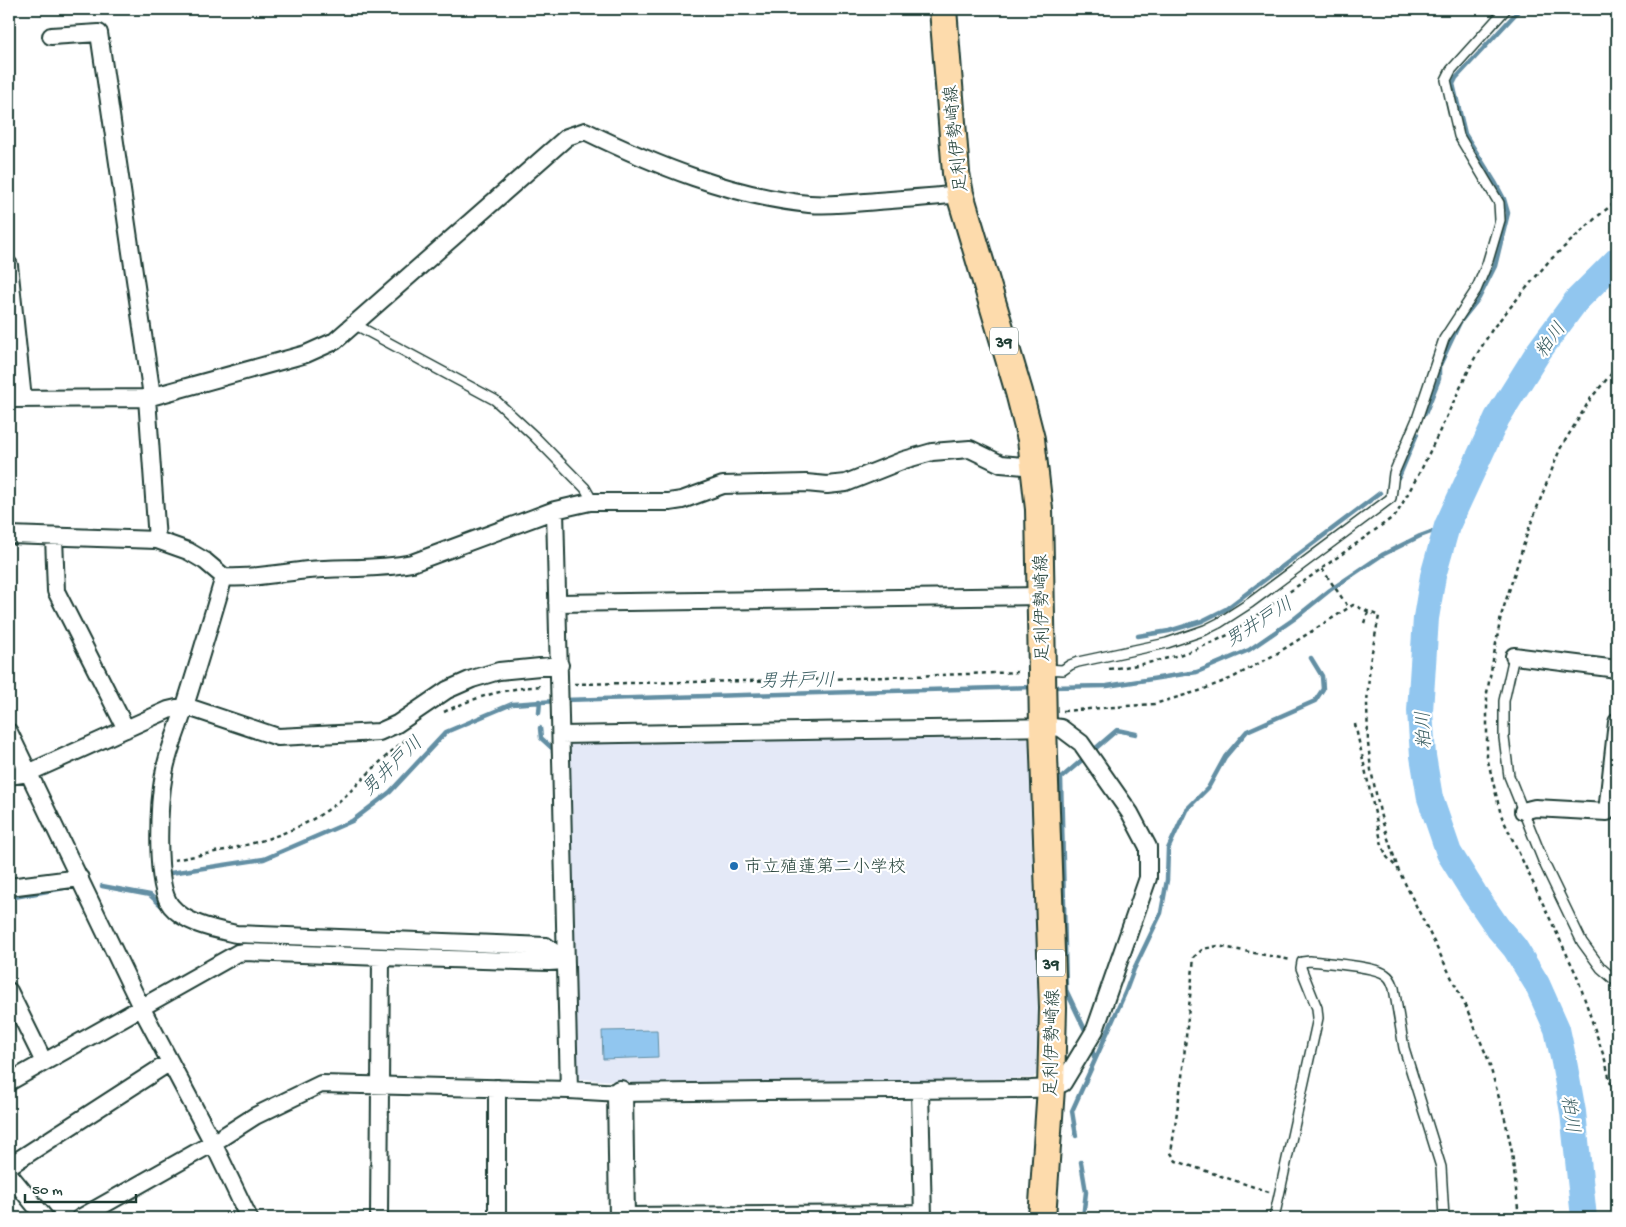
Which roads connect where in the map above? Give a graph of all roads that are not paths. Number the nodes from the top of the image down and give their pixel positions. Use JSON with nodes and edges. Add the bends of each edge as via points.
{"nodes":[{"id":1,"x":943,"y":9,"type":"edge"},
{"id":2,"x":1506,"y":9,"type":"edge"},
{"id":3,"x":51,"y":36,"type":"dead end"},
{"id":4,"x":960,"y":194,"type":"junction"},
{"id":5,"x":9,"y":265,"type":"edge"},
{"id":6,"x":354,"y":324,"type":"junction"},
{"id":7,"x":150,"y":397,"type":"junction"},
{"id":8,"x":16,"y":399,"type":"edge"},
{"id":9,"x":1035,"y":469,"type":"junction"},
{"id":10,"x":593,"y":502,"type":"junction"},
{"id":11,"x":555,"y":510,"type":"junction"},
{"id":12,"x":9,"y":535,"type":"edge"},
{"id":13,"x":54,"y":536,"type":"junction"},
{"id":14,"x":156,"y":540,"type":"junction"},
{"id":15,"x":224,"y":577,"type":"junction"},
{"id":16,"x":1042,"y":596,"type":"junction"},
{"id":17,"x":557,"y":603,"type":"junction"},
{"id":18,"x":1514,"y":656,"type":"joint"},
{"id":19,"x":560,"y":665,"type":"junction"},
{"id":20,"x":1617,"y":668,"type":"edge"},
{"id":21,"x":1035,"y":672,"type":"junction"},
{"id":22,"x":185,"y":706,"type":"junction"},
{"id":23,"x":1049,"y":715,"type":"junction"},
{"id":24,"x":1617,"y":722,"type":"edge"},
{"id":25,"x":126,"y":729,"type":"junction"},
{"id":26,"x":9,"y":732,"type":"edge"},
{"id":27,"x":561,"y":734,"type":"junction"},
{"id":28,"x":28,"y":773,"type":"junction"},
{"id":29,"x":9,"y":776,"type":"edge"},
{"id":30,"x":1523,"y":812,"type":"junction"},
{"id":31,"x":80,"y":878,"type":"junction"},
{"id":32,"x":9,"y":887,"type":"edge"},
{"id":33,"x":381,"y":957,"type":"junction"},
{"id":34,"x":565,"y":960,"type":"junction"},
{"id":35,"x":1617,"y":982,"type":"edge"},
{"id":36,"x":9,"y":991,"type":"edge"},
{"id":37,"x":142,"y":1008,"type":"junction"},
{"id":38,"x":44,"y":1062,"type":"junction"},
{"id":39,"x":170,"y":1062,"type":"junction"},
{"id":40,"x":9,"y":1082,"type":"edge"},
{"id":41,"x":381,"y":1085,"type":"junction"},
{"id":42,"x":496,"y":1088,"type":"junction"},
{"id":43,"x":1051,"y":1088,"type":"junction"},
{"id":44,"x":569,"y":1090,"type":"junction"},
{"id":45,"x":920,"y":1090,"type":"junction"},
{"id":46,"x":620,"y":1094,"type":"junction"},
{"id":47,"x":212,"y":1143,"type":"junction"},
{"id":48,"x":9,"y":1166,"type":"edge"},
{"id":49,"x":9,"y":1174,"type":"edge"},
{"id":50,"x":923,"y":1216,"type":"edge"},
{"id":51,"x":622,"y":1217,"type":"edge"},
{"id":52,"x":756,"y":1217,"type":"edge"},
{"id":53,"x":45,"y":1218,"type":"edge"},
{"id":54,"x":80,"y":1218,"type":"edge"},
{"id":55,"x":249,"y":1218,"type":"edge"},
{"id":56,"x":379,"y":1218,"type":"edge"},
{"id":57,"x":497,"y":1218,"type":"edge"},
{"id":58,"x":1042,"y":1218,"type":"edge"},
{"id":59,"x":1274,"y":1218,"type":"edge"},
{"id":60,"x":1444,"y":1218,"type":"edge"}],
"edges":[{"from":1,"to":4,"type":"main road","name":"足利伊勢崎線","number":"39"},
{"from":2,"to":21,"type":"lane","via":[[1446,80],[1459,136],[1498,203],[1500,220],[1476,290],[1444,339],[1417,419],[1394,473],[1391,498],[1250,603],[1205,630],[1078,662],[1063,670]]},
{"from":3,"to":7,"type":"street","via":[[99,33]]},
{"from":4,"to":6,"type":"street","via":[[845,204],[810,204],[765,198],[625,151],[585,131],[567,137]]},
{"from":4,"to":9,"type":"main road","name":"足利伊勢崎線","number":"39","via":[[1019,392]]},
{"from":5,"to":8,"type":"street"},
{"from":6,"to":7,"type":"street","via":[[335,341],[306,354]]},
{"from":6,"to":10,"type":"lane","via":[[495,400],[585,488]]},
{"from":7,"to":8,"type":"street"},
{"from":7,"to":14,"type":"street"},
{"from":9,"to":10,"type":"street","via":[[1001,464],[970,449],[932,452],[846,483],[827,486],[733,484],[669,502]]},
{"from":9,"to":16,"type":"main road","name":"足利伊勢崎線","number":"39"},
{"from":10,"to":11,"type":"street"},
{"from":11,"to":15,"type":"street","via":[[412,563],[392,567]]},
{"from":11,"to":17,"type":"street"},
{"from":12,"to":13,"type":"street"},
{"from":13,"to":14,"type":"street"},
{"from":13,"to":25,"type":"street","via":[[56,591]]},
{"from":14,"to":15,"type":"street","via":[[188,551]]},
{"from":15,"to":22,"type":"street"},
{"from":16,"to":17,"type":"street"},
{"from":16,"to":21,"type":"main road","name":"足利伊勢崎線","number":"39"},
{"from":17,"to":19,"type":"street"},
{"from":18,"to":20,"type":"street"},
{"from":18,"to":30,"type":"lane","via":[[1504,701],[1504,738],[1509,776]]},
{"from":19,"to":22,"type":"street","via":[[499,670],[472,679],[446,690],[397,724],[379,732],[278,737]]},
{"from":19,"to":27,"type":"street"},
{"from":21,"to":23,"type":"main road","name":"足利伊勢崎線","number":"39"},
{"from":22,"to":25,"type":"street"},
{"from":22,"to":34,"type":"street","via":[[164,773],[160,830],[164,891],[169,904],[180,915],[210,928],[236,934],[546,946]]},
{"from":23,"to":27,"type":"street"},
{"from":23,"to":43,"type":"main road","name":"足利伊勢崎線","number":"39"},
{"from":23,"to":43,"type":"street","via":[[1060,728],[1081,743],[1130,813],[1148,847],[1148,878],[1095,1030],[1063,1083]]},
{"from":24,"to":30,"type":"street","via":[[1607,812],[1535,808]]},
{"from":25,"to":28,"type":"street"},
{"from":26,"to":28,"type":"street"},
{"from":27,"to":34,"type":"street"},
{"from":28,"to":29,"type":"street"},
{"from":28,"to":31,"type":"street"},
{"from":30,"to":35,"type":"lane","via":[[1582,942],[1600,968]]},
{"from":31,"to":32,"type":"street"},
{"from":31,"to":37,"type":"street"},
{"from":33,"to":34,"type":"street"},
{"from":33,"to":37,"type":"street","via":[[238,953]]},
{"from":33,"to":41,"type":"street"},
{"from":34,"to":44,"type":"street"},
{"from":36,"to":38,"type":"street"},
{"from":37,"to":38,"type":"street"},
{"from":37,"to":39,"type":"street"},
{"from":38,"to":40,"type":"street"},
{"from":39,"to":47,"type":"street"},
{"from":39,"to":48,"type":"street"},
{"from":41,"to":42,"type":"street"},
{"from":41,"to":47,"type":"street","via":[[321,1084],[255,1116]]},
{"from":41,"to":56,"type":"street"},
{"from":42,"to":44,"type":"street"},
{"from":42,"to":57,"type":"street"},
{"from":43,"to":45,"type":"street"},
{"from":43,"to":58,"type":"main road","name":"足利伊勢崎線","number":"39"},
{"from":44,"to":46,"type":"street"},
{"from":45,"to":46,"type":"street"},
{"from":45,"to":50,"type":"street"},
{"from":46,"to":51,"type":"street"},
{"from":47,"to":54,"type":"street"},
{"from":47,"to":55,"type":"street"},
{"from":49,"to":53,"type":"street"},
{"from":50,"to":52,"type":"street"},
{"from":51,"to":52,"type":"street"},
{"from":59,"to":60,"type":"lane","via":[[1318,1018],[1300,968],[1302,962],[1310,961],[1375,970],[1390,979],[1404,1048],[1441,1167]]}]}
